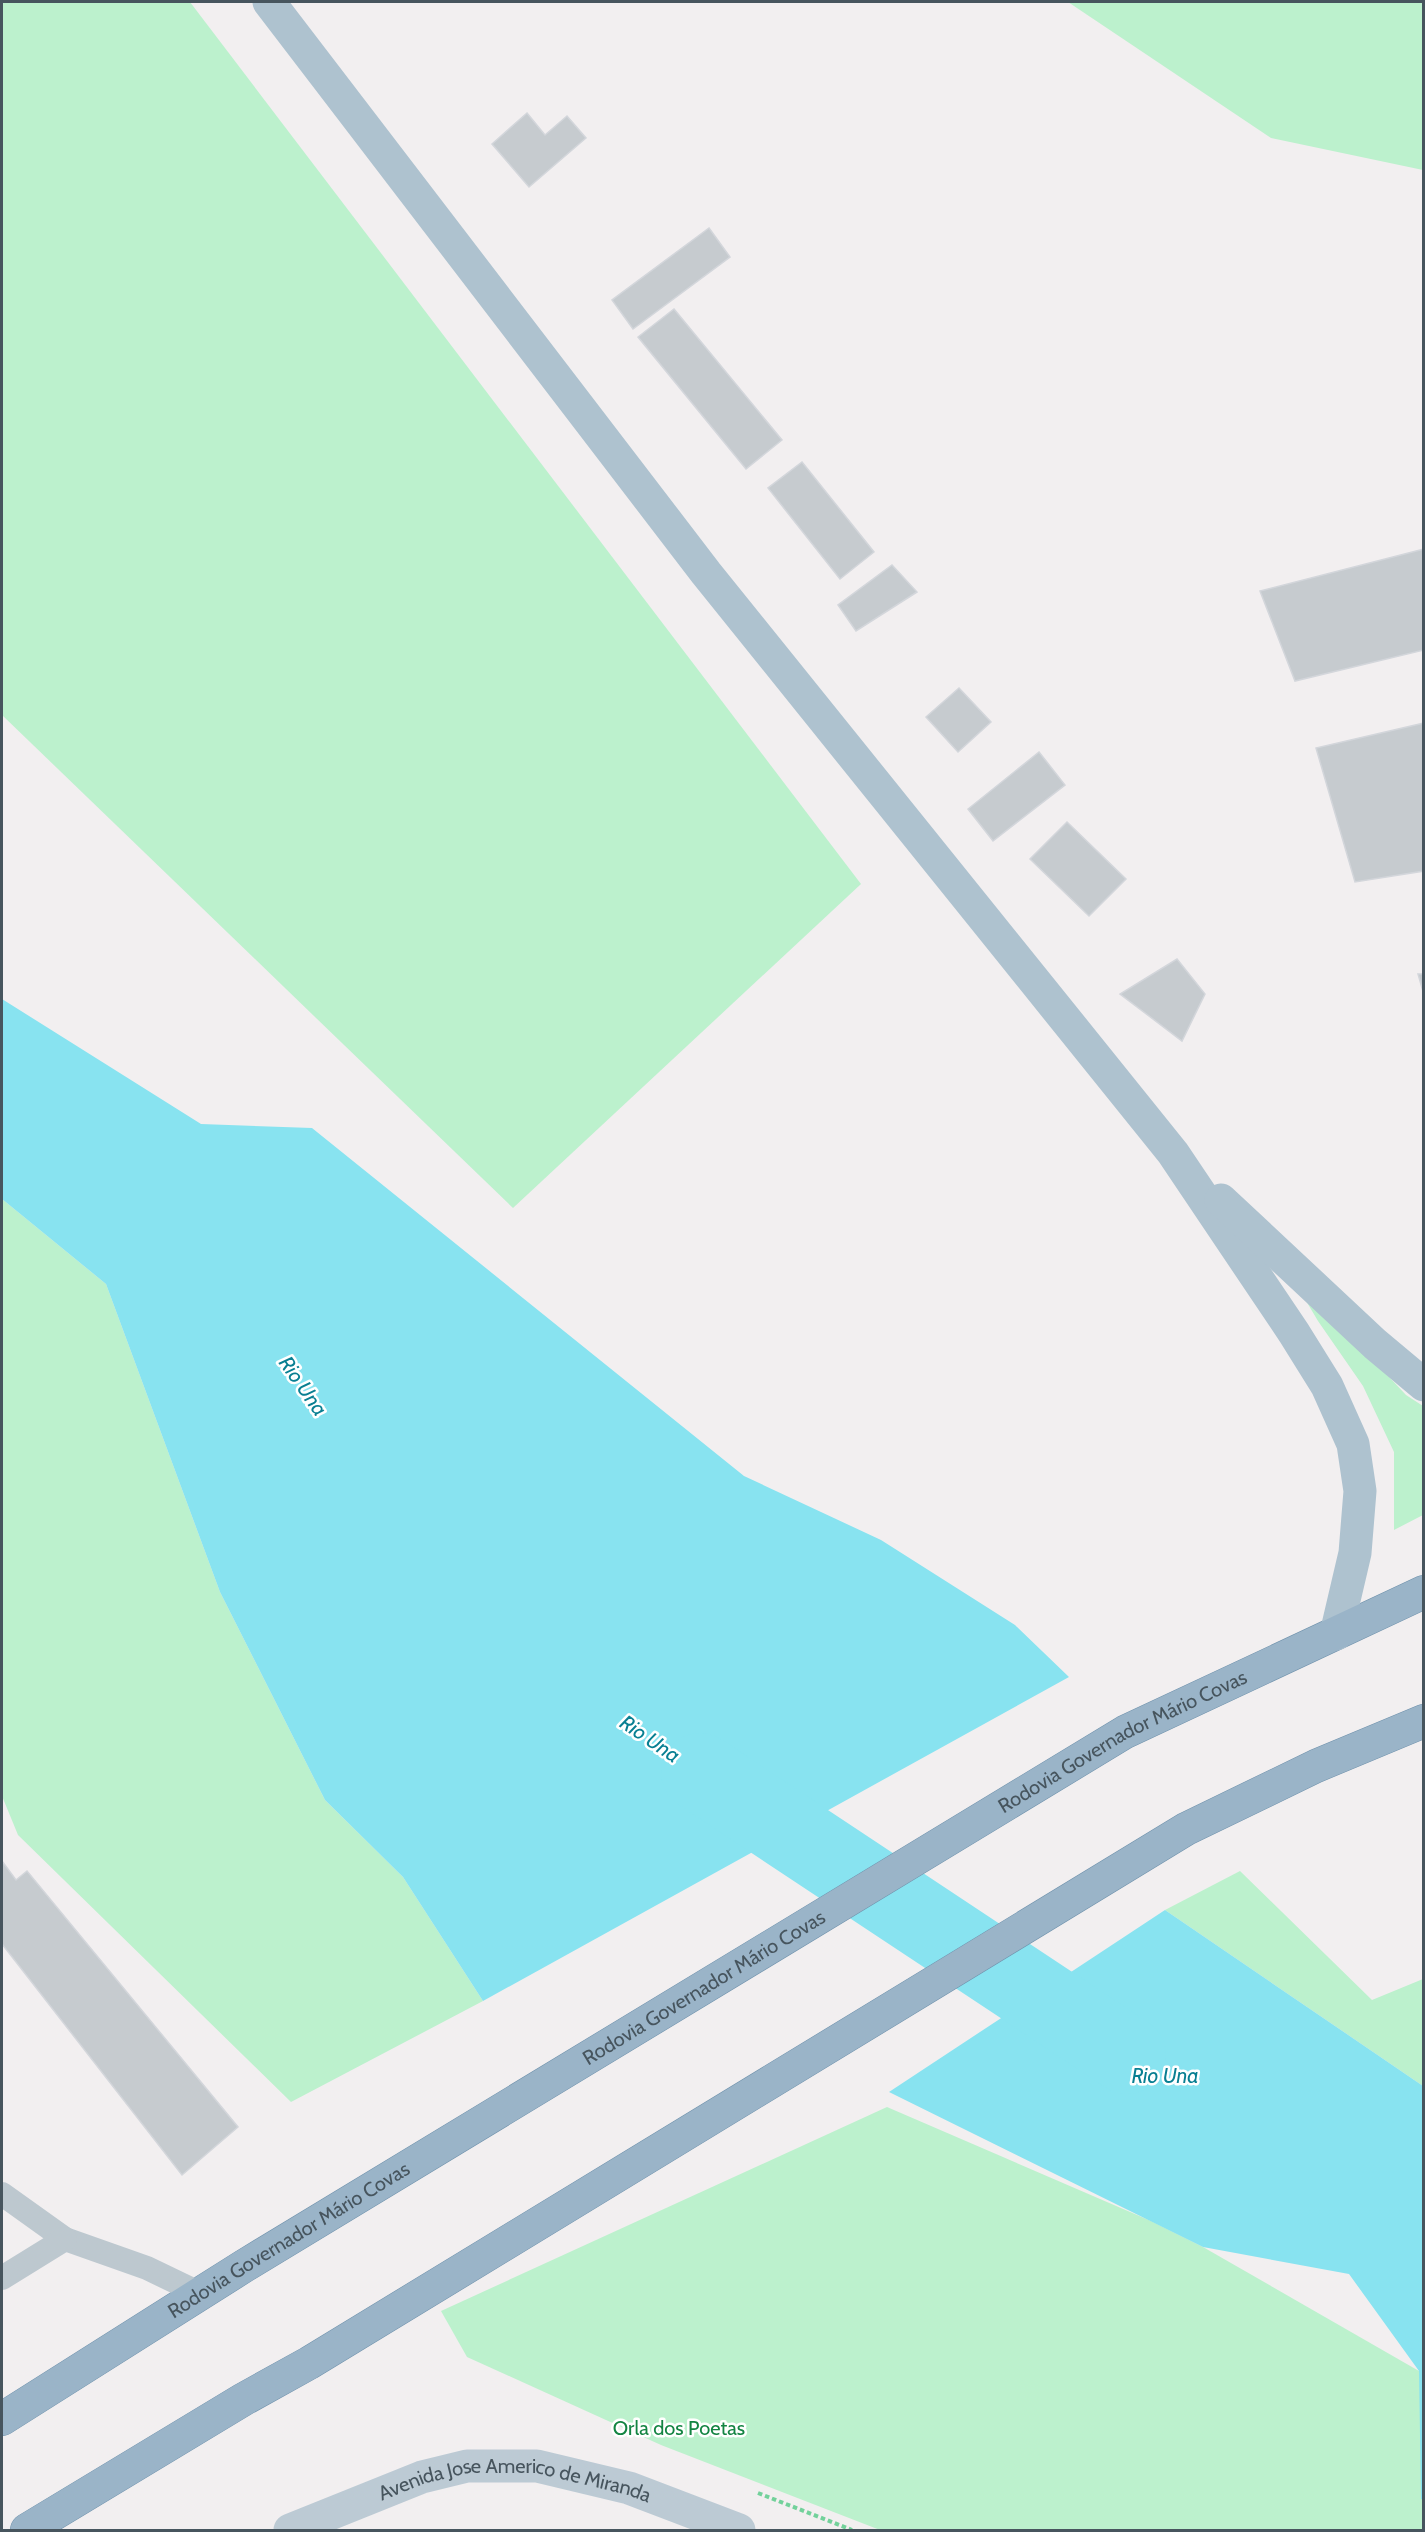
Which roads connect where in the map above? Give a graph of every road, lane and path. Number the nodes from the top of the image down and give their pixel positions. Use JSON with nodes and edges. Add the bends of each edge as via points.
{"nodes":[{"id":1,"x":269,"y":2,"type":"edge"},
{"id":2,"x":1173,"y":1153,"type":"junction"},
{"id":3,"x":1424,"y":1385,"type":"edge"},
{"id":4,"x":1424,"y":1592,"type":"edge"},
{"id":5,"x":1336,"y":1634,"type":"junction"},
{"id":6,"x":1424,"y":1721,"type":"edge"},
{"id":7,"x":2,"y":2194,"type":"edge"},
{"id":8,"x":65,"y":2239,"type":"junction"},
{"id":9,"x":2,"y":2278,"type":"edge"},
{"id":10,"x":201,"y":2294,"type":"junction"},
{"id":11,"x":2,"y":2419,"type":"edge"},
{"id":12,"x":27,"y":2530,"type":"edge"},
{"id":13,"x":290,"y":2530,"type":"edge"},
{"id":14,"x":739,"y":2530,"type":"edge"}],
"edges":[{"from":1,"to":2,"type":"main road","via":[[706,573]]},
{"from":2,"to":3,"type":"main road","via":[[1290,1267]]},
{"from":2,"to":5,"type":"main road","via":[[1327,1386],[1353,1444],[1360,1491],[1355,1553]]},
{"from":4,"to":5,"type":"highway","name":"Rodovia Governador Mário Covas"},
{"from":5,"to":10,"type":"highway","name":"Rodovia Governador Mário Covas","via":[[1125,1732]]},
{"from":6,"to":12,"type":"highway","via":[[1316,1766],[1186,1829],[309,2363]]},
{"from":7,"to":8,"type":"lane"},
{"from":8,"to":9,"type":"lane"},
{"from":8,"to":10,"type":"lane","via":[[147,2268]]},
{"from":10,"to":11,"type":"highway","name":"Rodovia Governador Mário Covas"},
{"from":13,"to":14,"type":"main road","name":"Avenida Jose Americo de Miranda","via":[[422,2477],[467,2466],[537,2466],[629,2488]]}]}
